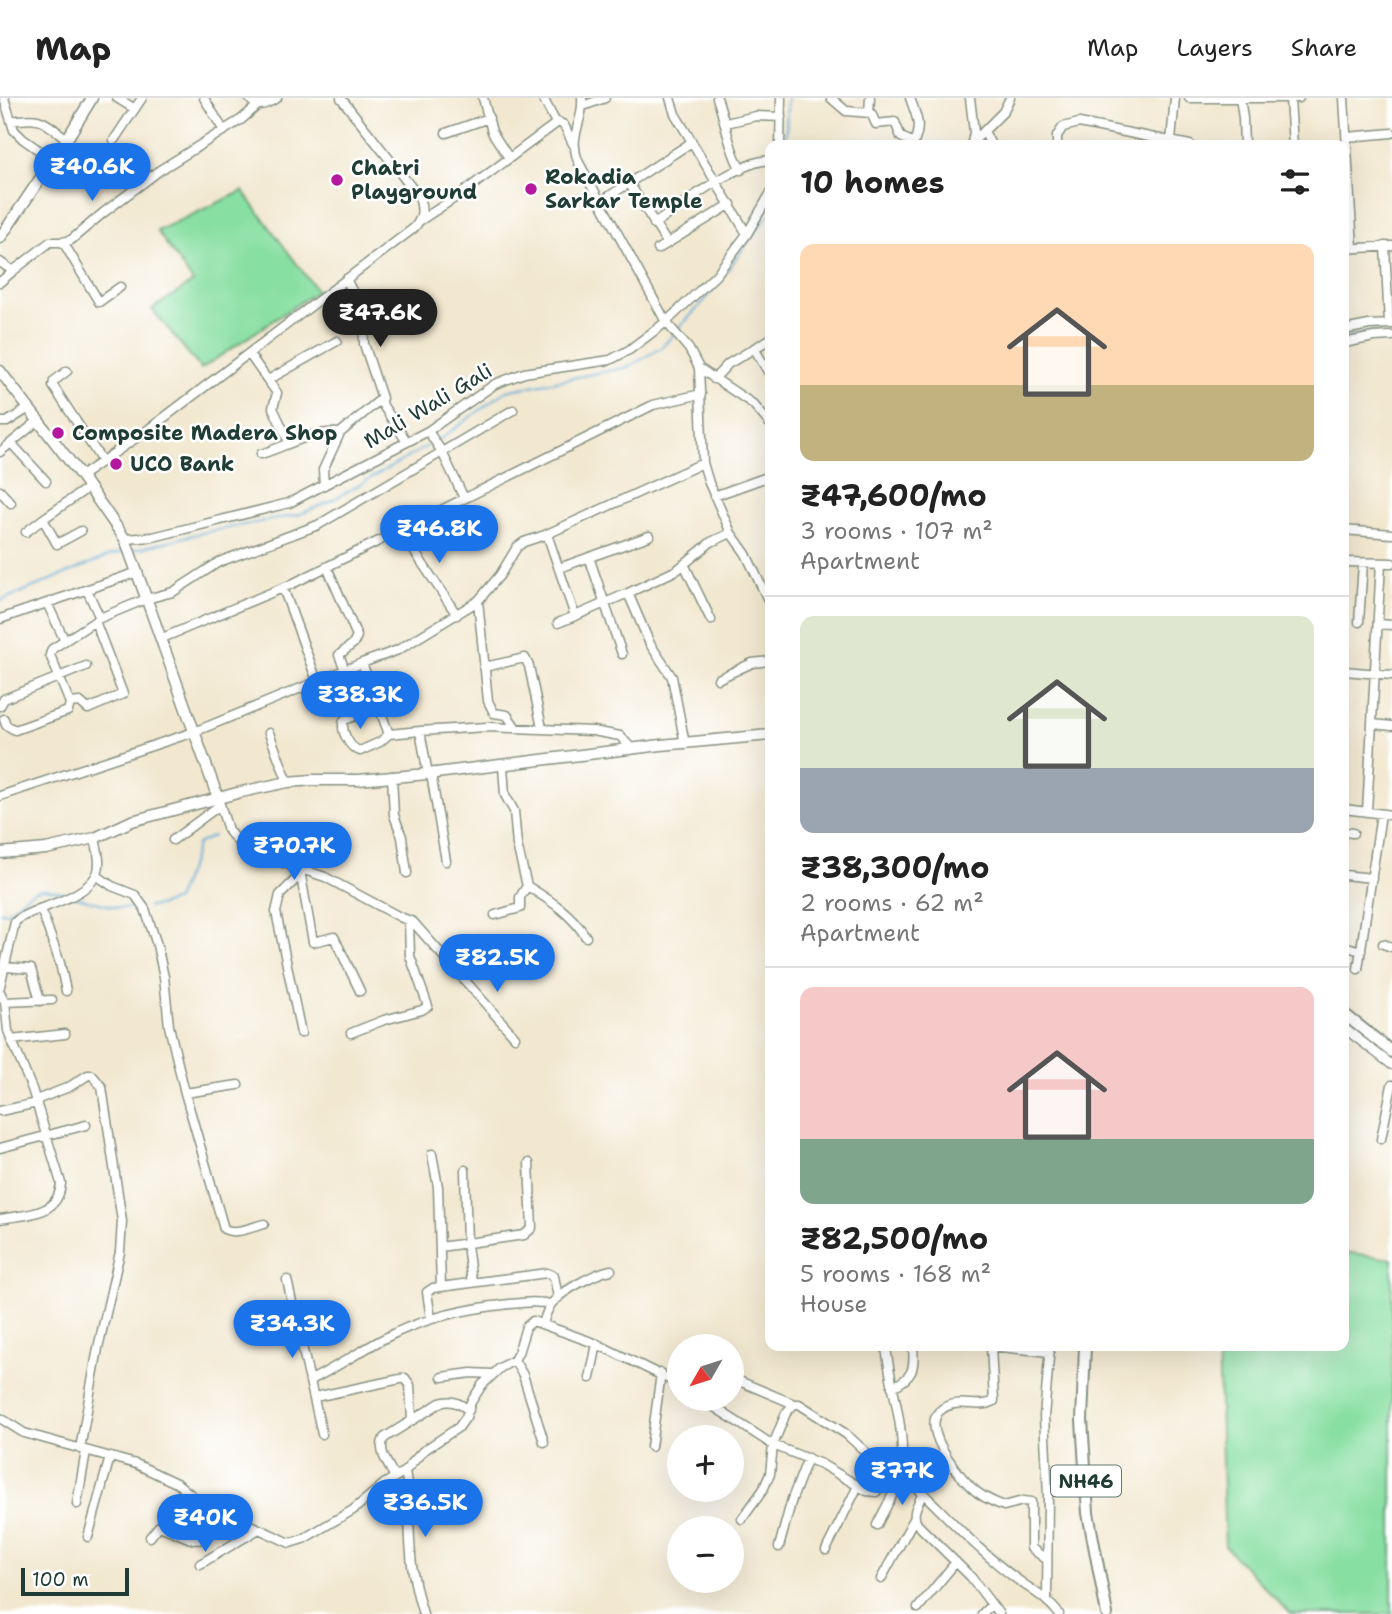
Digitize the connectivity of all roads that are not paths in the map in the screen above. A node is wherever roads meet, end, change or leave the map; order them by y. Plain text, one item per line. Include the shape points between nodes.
1 (4, 98) edge
2 (92, 98) edge
3 (117, 98) edge
4 (142, 98) edge
5 (204, 98) edge
6 (249, 98) edge
7 (277, 98) edge
8 (341, 98) edge
9 (483, 98) edge
10 (542, 98) edge
11 (606, 98) edge
12 (670, 98) edge
13 (717, 98) edge
14 (781, 98) edge
15 (831, 98) edge
16 (870, 98) edge
17 (910, 98) edge
18 (970, 98) edge
19 (1010, 98) edge
20 (1174, 98) edge
21 (1189, 98) edge
22 (1280, 98) edge
23 (1344, 98) edge
24 (1240, 99) edge
25 (1295, 99) edge
26 (582, 102) edge
27 (258, 105) junction
28 (135, 109) junction
29 (869, 112) junction
30 (7, 115) edge
31 (781, 117) junction
32 (489, 118) junction
33 (556, 123) junction
34 (726, 123) junction
35 (224, 131) junction
36 (984, 131) junction
37 (446, 133) dead end
38 (1392, 133) edge
39 (1347, 138) joint
40 (67, 139) junction
41 (114, 140) dead end
42 (780, 140) edge
43 (906, 140) edge
44 (915, 140) edge
45 (973, 140) edge
46 (976, 140) edge
47 (988, 140) edge
48 (1058, 140) edge
49 (1166, 140) edge
50 (1171, 140) edge
51 (1244, 140) edge
52 (1293, 140) edge
53 (692, 142) junction
54 (573, 144) junction
55 (509, 158) junction
56 (53, 160) junction
57 (765, 161) edge
58 (741, 170) junction
59 (716, 182) junction
60 (629, 183) junction
61 (600, 202) junction
62 (765, 203) edge
63 (731, 204) junction
64 (421, 220) junction
65 (654, 224) junction
66 (747, 234) junction
67 (0, 238) edge
68 (63, 242) junction
69 (667, 243) junction
70 (1388, 246) edge
71 (1349, 248) edge
72 (658, 249) dead end
73 (0, 262) edge
74 (13, 271) junction
75 (346, 279) junction
76 (0, 282) edge
77 (120, 287) dead end
78 (1389, 291) edge
79 (666, 322) junction
80 (1390, 324) edge
81 (1349, 330) edge
82 (1392, 336) edge
83 (337, 341) dead end
84 (765, 342) edge
85 (1349, 342) edge
86 (754, 348) junction
87 (249, 354) junction
88 (765, 366) edge
89 (699, 368) junction
90 (0, 371) edge
91 (67, 371) dead end
92 (715, 379) junction
93 (268, 380) junction
94 (701, 394) junction
95 (380, 401) junction
96 (29, 408) junction
97 (513, 410) dead end
98 (765, 411) edge
99 (761, 413) junction
100 (765, 418) edge
101 (39, 421) junction
102 (0, 422) edge
103 (340, 433) junction
104 (435, 441) junction
105 (289, 442) junction
106 (407, 442) junction
107 (11, 443) junction
108 (0, 452) edge
109 (261, 454) dead end
110 (102, 461) junction
111 (703, 463) junction
112 (81, 476) junction
113 (765, 478) edge
114 (46, 481) dead end
115 (324, 485) junction
116 (89, 487) junction
117 (0, 491) edge
118 (714, 496) junction
119 (464, 498) junction
120 (11, 503) dead end
121 (43, 519) junction
122 (400, 530) junction
123 (1349, 530) edge
124 (26, 531) dead end
125 (80, 531) dead end
126 (731, 533) junction
127 (547, 534) junction
128 (1392, 534) edge
129 (649, 536) dead end
130 (127, 542) junction
131 (589, 557) junction
132 (1349, 562) edge
133 (1363, 563) junction
134 (1381, 563) junction
135 (1392, 563) edge
136 (684, 564) junction
137 (136, 567) junction
138 (327, 567) junction
139 (559, 568) junction
140 (283, 588) junction
141 (86, 590) junction
142 (628, 593) junction
143 (765, 594) edge
144 (146, 599) junction
145 (478, 601) junction
146 (47, 603) junction
147 (604, 604) junction
148 (457, 615) junction
149 (575, 616) junction
150 (0, 620) edge
151 (98, 620) junction
152 (710, 620) dead end
153 (1359, 622) dead end
154 (558, 623) dead end
155 (1378, 624) junction
156 (1392, 625) edge
157 (64, 639) junction
158 (160, 639) junction
159 (622, 654) dead end
160 (765, 662) edge
161 (362, 663) junction
162 (86, 666) dead end
163 (484, 667) junction
164 (345, 670) junction
165 (1349, 671) edge
166 (1375, 674) junction
167 (1392, 675) edge
168 (58, 678) junction
169 (718, 679) dead end
170 (317, 681) junction
171 (70, 703) junction
172 (0, 707) edge
173 (377, 708) junction
174 (2, 720) edge
175 (1373, 723) junction
176 (1392, 726) edge
177 (516, 727) junction
178 (542, 728) junction
179 (420, 731) junction
180 (194, 732) junction
181 (269, 733) dead end
182 (389, 734) junction
183 (765, 736) edge
184 (685, 744) junction
185 (632, 749) junction
186 (503, 766) junction
187 (429, 774) junction
188 (392, 776) junction
189 (288, 782) junction
190 (0, 796) edge
191 (219, 801) junction
192 (1349, 809) edge
193 (1367, 811) junction
194 (1381, 814) junction
195 (1392, 816) edge
196 (95, 838) junction
197 (173, 840) dead end
198 (0, 853) edge
199 (446, 862) dead end
200 (300, 871) junction
201 (407, 873) dead end
202 (96, 875) junction
203 (1349, 876) edge
204 (1371, 878) junction
205 (527, 887) junction
206 (41, 909) junction
207 (495, 915) dead end
208 (409, 921) junction
209 (586, 937) dead end
210 (1349, 947) edge
211 (1361, 951) junction
212 (5, 967) junction
213 (1358, 969) dead end
214 (0, 986) edge
215 (66, 991) dead end
216 (0, 992) edge
217 (359, 992) dead end
218 (52, 1000) dead end
219 (40, 1001) junction
220 (5, 1002) junction
221 (1349, 1018) edge
222 (1349, 1032) edge
223 (301, 1033) dead end
224 (351, 1033) dead end
225 (65, 1034) dead end
226 (515, 1037) dead end
227 (11, 1040) junction
228 (1392, 1052) edge
229 (1392, 1065) edge
230 (1392, 1085) edge
231 (238, 1086) dead end
232 (185, 1093) junction
233 (36, 1102) junction
234 (0, 1111) edge
235 (86, 1125) dead end
236 (48, 1135) junction
237 (1381, 1139) dead end
238 (0, 1148) edge
239 (432, 1154) dead end
240 (529, 1163) dead end
241 (466, 1170) dead end
242 (0, 1219) edge
243 (264, 1224) dead end
244 (467, 1245) junction
245 (440, 1247) junction
246 (611, 1270) dead end
247 (287, 1280) dead end
248 (472, 1283) junction
249 (441, 1287) junction
250 (554, 1301) junction
251 (431, 1319) junction
252 (543, 1324) junction
253 (597, 1343) junction
254 (887, 1351) edge
255 (913, 1351) edge
256 (990, 1351) edge
257 (1049, 1351) edge
258 (1085, 1351) edge
259 (514, 1360) junction
260 (660, 1373) junction
261 (492, 1374) junction
262 (442, 1377) dead end
263 (667, 1377) edge
264 (590, 1378) dead end
265 (311, 1380) junction
266 (744, 1383) edge
267 (891, 1387) junction
268 (315, 1397) junction
269 (794, 1404) junction
270 (469, 1409) junction
271 (720, 1411) edge
272 (0, 1418) edge
273 (412, 1420) junction
274 (322, 1434) dead end
275 (544, 1442) dead end
276 (773, 1445) junction
277 (651, 1447) dead end
278 (83, 1450) junction
279 (110, 1457) junction
280 (808, 1458) junction
281 (405, 1471) junction
282 (890, 1474) junction
283 (900, 1476) junction
284 (395, 1477) junction
285 (858, 1486) junction
286 (923, 1493) junction
287 (77, 1504) dead end
288 (744, 1516) edge
289 (230, 1517) junction
290 (914, 1519) junction
291 (877, 1525) dead end
292 (257, 1530) junction
293 (88, 1537) dead end
294 (150, 1537) dead end
295 (779, 1547) dead end
296 (826, 1550) dead end
297 (1046, 1559) junction
298 (956, 1562) junction
299 (200, 1564) dead end
300 (881, 1579) dead end
301 (1047, 1600) junction
302 (992, 1605) junction
303 (918, 1608) dead end
304 (423, 1614) edge
305 (982, 1614) edge
306 (999, 1614) edge
307 (1059, 1614) edge
308 (1107, 1614) edge

1 - 30 street
2 - 40 main road
3 - 28 street
4 - 28 street
5 - 35 street
6 - 27 street
7 - 27 street
8 - 64 street via 419,197
9 - 32 street
10 - 33 street
11 - 26 street
12 - 53 street
13 - 34 street
14 - 31 street
15 - 29 street via 846,111
16 - 29 street
17 - 44 street via 919,126
18 - 45 street
19 - 36 street
20 - 50 street
21 - 24 street
22 - 24 street
22 - 25 street
23 - 39 street
24 - 51 street
25 - 52 street
26 - 54 street
27 - 35 street
28 - 41 street
29 - 43 street via 876,124 895,122
30 - 40 street via 43,120
30 - 56 street via 23,139
31 - 34 street via 756,116
31 - 42 street
32 - 37 street
32 - 55 street via 492,132
33 - 54 street via 564,125
33 - 55 street
34 - 58 street via 730,148
35 - 68 street via 160,170
36 - 46 street
36 - 47 street
38 - 39 street
40 - 56 main road
48 - 49 street via 1059,130 1079,123
53 - 59 street
53 - 60 street
54 - 61 street
55 - 64 street
56 - 67 main road
57 - 58 street
58 - 59 street
59 - 63 street
59 - 65 street
60 - 61 street
60 - 65 street
61 - 79 street
62 - 66 street, Mali Wali Gali
63 - 66 street
63 - 69 street
64 - 75 street
65 - 69 street
66 - 79 street, Mali Wali Gali via 716,275
68 - 74 street via 50,243
68 - 77 street via 99,302
69 - 72 street
70 - 71 street
70 - 78 street
73 - 74 street
74 - 76 street
75 - 87 street
75 - 95 street via 363,312 364,344
78 - 80 street
79 - 89 street
79 - 104 street, Mali Wali Gali via 610,360 524,373 495,384
80 - 81 street
82 - 85 street
83 - 93 street
84 - 86 street
86 - 88 street
86 - 92 street via 728,364
87 - 93 street
87 - 110 street
89 - 92 street
89 - 94 street
90 - 96 main road
91 - 110 street via 53,386
92 - 99 street
93 - 105 street via 277,393 273,408
94 - 111 street
94 - 119 street via 653,405
95 - 103 street
95 - 106 street
96 - 101 main road
96 - 102 street
97 - 104 street
98 - 99 street
99 - 100 street
101 - 107 street
101 - 112 main road
103 - 105 street
103 - 115 street via 323,470
104 - 106 street, Mali Wali Gali
104 - 119 street
104 - 144 street via 318,525 226,559 173,592
105 - 109 street
106 - 115 street, Mali Wali Gali
107 - 108 street
107 - 114 street
110 - 112 street
111 - 118 street
111 - 127 street
112 - 116 main road
113 - 118 street
115 - 130 street, Mali Wali Gali via 275,507
116 - 121 street
116 - 130 main road
117 - 120 street
118 - 126 street
119 - 122 street
121 - 124 street
121 - 125 street via 57,544
122 - 138 street
122 - 148 street
123 - 128 street
126 - 136 street
126 - 143 street
127 - 139 street
127 - 145 street via 517,547
129 - 131 street
130 - 137 main road
131 - 139 street
131 - 147 street
132 - 133 street
133 - 134 street
133 - 153 street
134 - 135 street
134 - 155 street
136 - 142 street
136 - 152 street
137 - 141 street
137 - 144 main road
138 - 140 street
138 - 164 street via 356,636 339,655
139 - 149 street
140 - 158 street
140 - 170 street
141 - 146 street
141 - 151 street
142 - 147 street
142 - 184 street via 650,645 672,677
144 - 151 street
144 - 158 main road
145 - 148 street
145 - 163 street
146 - 150 street
146 - 157 street
147 - 149 street
147 - 159 street
148 - 161 street via 398,650
149 - 154 street
151 - 157 street
151 - 171 street via 123,694 88,709 80,702
155 - 156 street
155 - 166 street
157 - 168 street via 50,651
158 - 180 main road
160 - 169 street
161 - 164 street
161 - 173 street
162 - 168 street
163 - 177 street via 491,709 507,715
163 - 178 street via 525,658
164 - 170 street
165 - 166 street
166 - 167 street
166 - 175 street
168 - 171 street
168 - 172 street via 5,699
170 - 180 street
171 - 174 street via 68,711 15,730
172 - 174 street
173 - 182 street
173 - 182 street via 344,720 343,731 352,747 360,751
175 - 176 street
175 - 193 street
177 - 178 street
177 - 179 street
178 - 185 street via 615,734
179 - 182 street
179 - 187 street
180 - 190 street
180 - 191 main road
181 - 189 street
183 - 184 main road
184 - 185 main road
185 - 186 main road
186 - 187 main road
186 - 205 street via 505,795 514,811
187 - 188 main road
187 - 199 street
188 - 189 main road
188 - 201 street via 394,816
189 - 191 main road
191 - 196 main road via 132,821
191 - 197 street
191 - 200 street via 228,830 237,841
192 - 193 street
193 - 194 street
194 - 195 street
194 - 204 street
196 - 198 main road
196 - 202 street
200 - 208 street via 325,877
200 - 217 street via 313,942 334,937
200 - 223 street via 280,895 276,912
202 - 206 street via 72,895
202 - 232 street via 135,895 144,907 157,945
203 - 204 street
204 - 211 street
205 - 207 street via 520,908
205 - 209 street via 570,915
206 - 212 street via 15,922
206 - 215 street
208 - 224 street via 410,956 428,1006
208 - 226 street
210 - 211 street
211 - 213 street
212 - 214 street
212 - 219 street via 32,970
216 - 220 street
218 - 219 street
219 - 220 street
220 - 227 street
221 - 228 highway
222 - 229 street
225 - 227 street
227 - 233 street
230 - 237 street
231 - 232 street
232 - 243 street via 224,1229 230,1232
233 - 234 street
233 - 236 street
233 - 278 street via 88,1074 96,1079 102,1087 120,1208 120,1252 98,1348
235 - 236 street
236 - 238 street
236 - 242 street via 61,1196 48,1209
239 - 245 street
240 - 244 street via 532,1228 524,1235
241 - 244 street
244 - 245 street
244 - 248 street
245 - 249 street
246 - 250 street via 594,1275
247 - 265 street
248 - 249 street
248 - 250 street via 547,1273 554,1276
249 - 251 street via 427,1292
250 - 251 street via 462,1310
250 - 252 street
251 - 265 street via 388,1336
252 - 253 street
252 - 259 street via 528,1324
253 - 260 street
253 - 264 street
254 - 267 street
255 - 267 street via 912,1373
256 - 297 street via 994,1401 952,1404 937,1414 935,1427 947,1459 972,1489 1004,1506 1031,1502 1031,1548
257 - 297 street via 1044,1416
258 - 308 highway, NH46 via 1082,1420 1088,1513
259 - 261 street
259 - 275 street
260 - 263 street
260 - 277 street
261 - 262 street
261 - 270 street
265 - 268 street
266 - 269 street
267 - 283 street via 901,1434
268 - 273 street via 405,1378 410,1385
268 - 274 street
269 - 276 street
269 - 282 street via 830,1422
270 - 273 street via 447,1401
270 - 281 street via 459,1427 423,1451
271 - 276 street
272 - 278 street via 24,1433
273 - 284 street via 381,1443
276 - 280 street
276 - 288 street via 770,1474
278 - 279 street
278 - 287 street
279 - 289 street via 178,1484
279 - 293 street
280 - 285 street
280 - 295 street
281 - 284 street
281 - 304 street via 411,1556
282 - 283 street
282 - 285 street via 876,1492
283 - 286 street
283 - 291 street
284 - 292 street via 353,1510 303,1539 284,1542
285 - 296 street
286 - 290 street
286 - 301 street via 1018,1581
289 - 292 street
289 - 294 street via 205,1539 191,1541 159,1526
290 - 298 street
290 - 300 street
292 - 299 street
297 - 301 street
298 - 302 street
298 - 303 street
301 - 307 street
302 - 305 street
302 - 306 street

